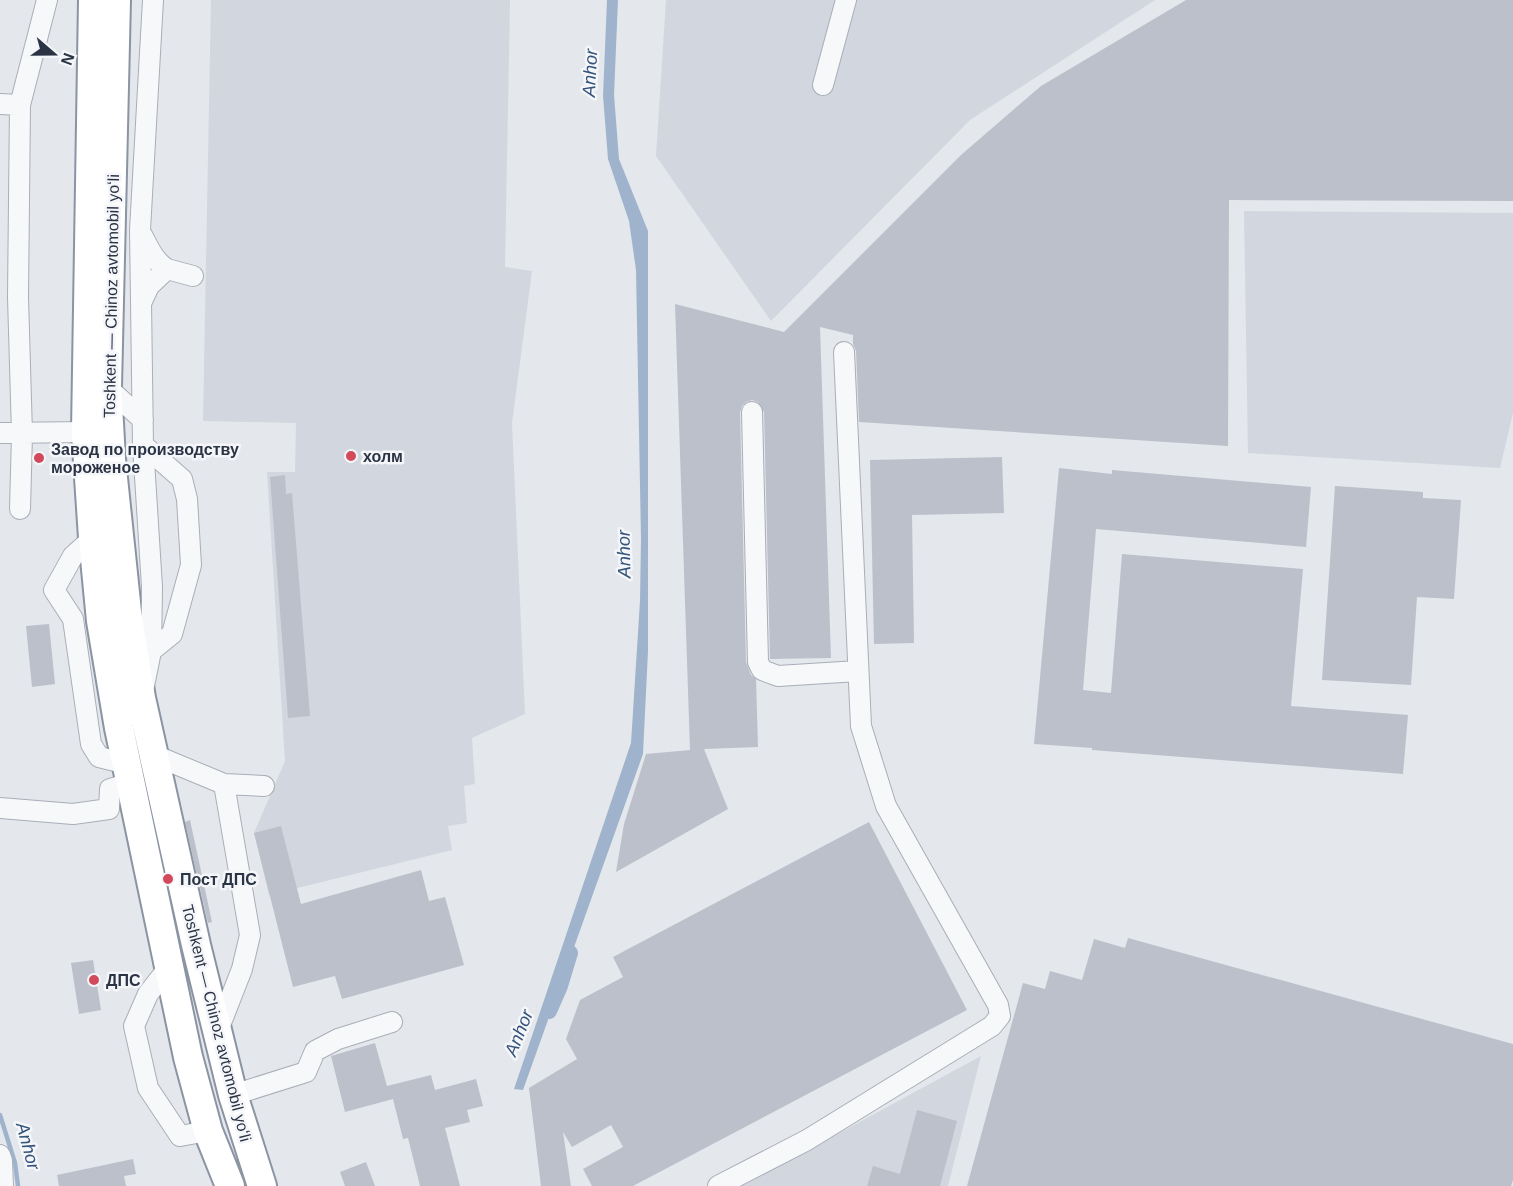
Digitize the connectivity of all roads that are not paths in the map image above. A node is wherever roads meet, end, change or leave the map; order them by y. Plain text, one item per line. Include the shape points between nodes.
1 (47, 0) edge
2 (93, 0) edge
3 (116, 0) edge
4 (153, 0) edge
5 (846, 0) edge
6 (823, 85) dead end
7 (0, 104) edge
8 (20, 105) junction
9 (140, 230) junction
10 (167, 269) junction
11 (193, 276) dead end
12 (142, 301) junction
13 (844, 352) dead end
14 (107, 387) junction
15 (752, 412) dead end
16 (143, 420) junction
17 (86, 432) junction
18 (0, 433) edge
19 (22, 434) junction
20 (143, 445) junction
21 (20, 509) dead end
22 (93, 538) junction
23 (151, 651) junction
24 (858, 671) junction
25 (141, 698) junction
26 (154, 755) junction
27 (129, 773) junction
28 (224, 784) junction
29 (264, 786) dead end
30 (0, 808) edge
31 (169, 967) junction
32 (392, 1022) dead end
33 (216, 1033) junction
34 (233, 1095) junction
35 (208, 1131) junction
36 (0, 1155) edge
37 (3, 1186) edge
38 (213, 1186) edge
39 (230, 1186) edge
40 (262, 1186) edge
41 (718, 1186) edge

1 - 8 street
2 - 17 highway, Toshkent — Chinoz avtomobil yoʻli
3 - 14 highway, Toshkent — Chinoz avtomobil yoʻli
4 - 9 street
5 - 6 street
7 - 8 street
8 - 19 street via 18,297
9 - 10 street via 154,258
9 - 12 street
10 - 11 street
10 - 12 street via 149,286
12 - 16 street
13 - 24 street
14 - 16 street
14 - 25 highway, Toshkent — Chinoz avtomobil yoʻli via 117,528
15 - 24 street via 758,662 762,670 778,676
16 - 20 street
17 - 19 street
17 - 22 highway, Toshkent — Chinoz avtomobil yoʻli
18 - 19 street
19 - 21 street
20 - 23 street via 152,588
20 - 23 street via 182,479 191,565 172,634
22 - 27 highway, Toshkent — Chinoz avtomobil yoʻli via 106,657
22 - 27 street via 73,556 54,590 73,619 92,744 99,757
23 - 25 street
24 - 41 street via 861,726 886,806 998,1005 1000,1016 992,1026 807,1140
25 - 26 highway, Toshkent — Chinoz avtomobil yoʻli
26 - 28 street
26 - 33 highway, Toshkent — Chinoz avtomobil yoʻli
27 - 30 street via 110,789 109,808 73,814
27 - 31 highway, Toshkent — Chinoz avtomobil yoʻli
28 - 29 street
28 - 33 street via 250,935 242,969
31 - 35 highway, Toshkent — Chinoz avtomobil yoʻli
31 - 35 street via 148,994 134,1026 148,1088 180,1136
32 - 34 street via 338,1039 315,1051 306,1072
33 - 34 highway, Toshkent — Chinoz avtomobil yoʻli
34 - 40 highway, Toshkent — Chinoz avtomobil yoʻli
35 - 38 highway
35 - 39 highway
36 - 37 street

